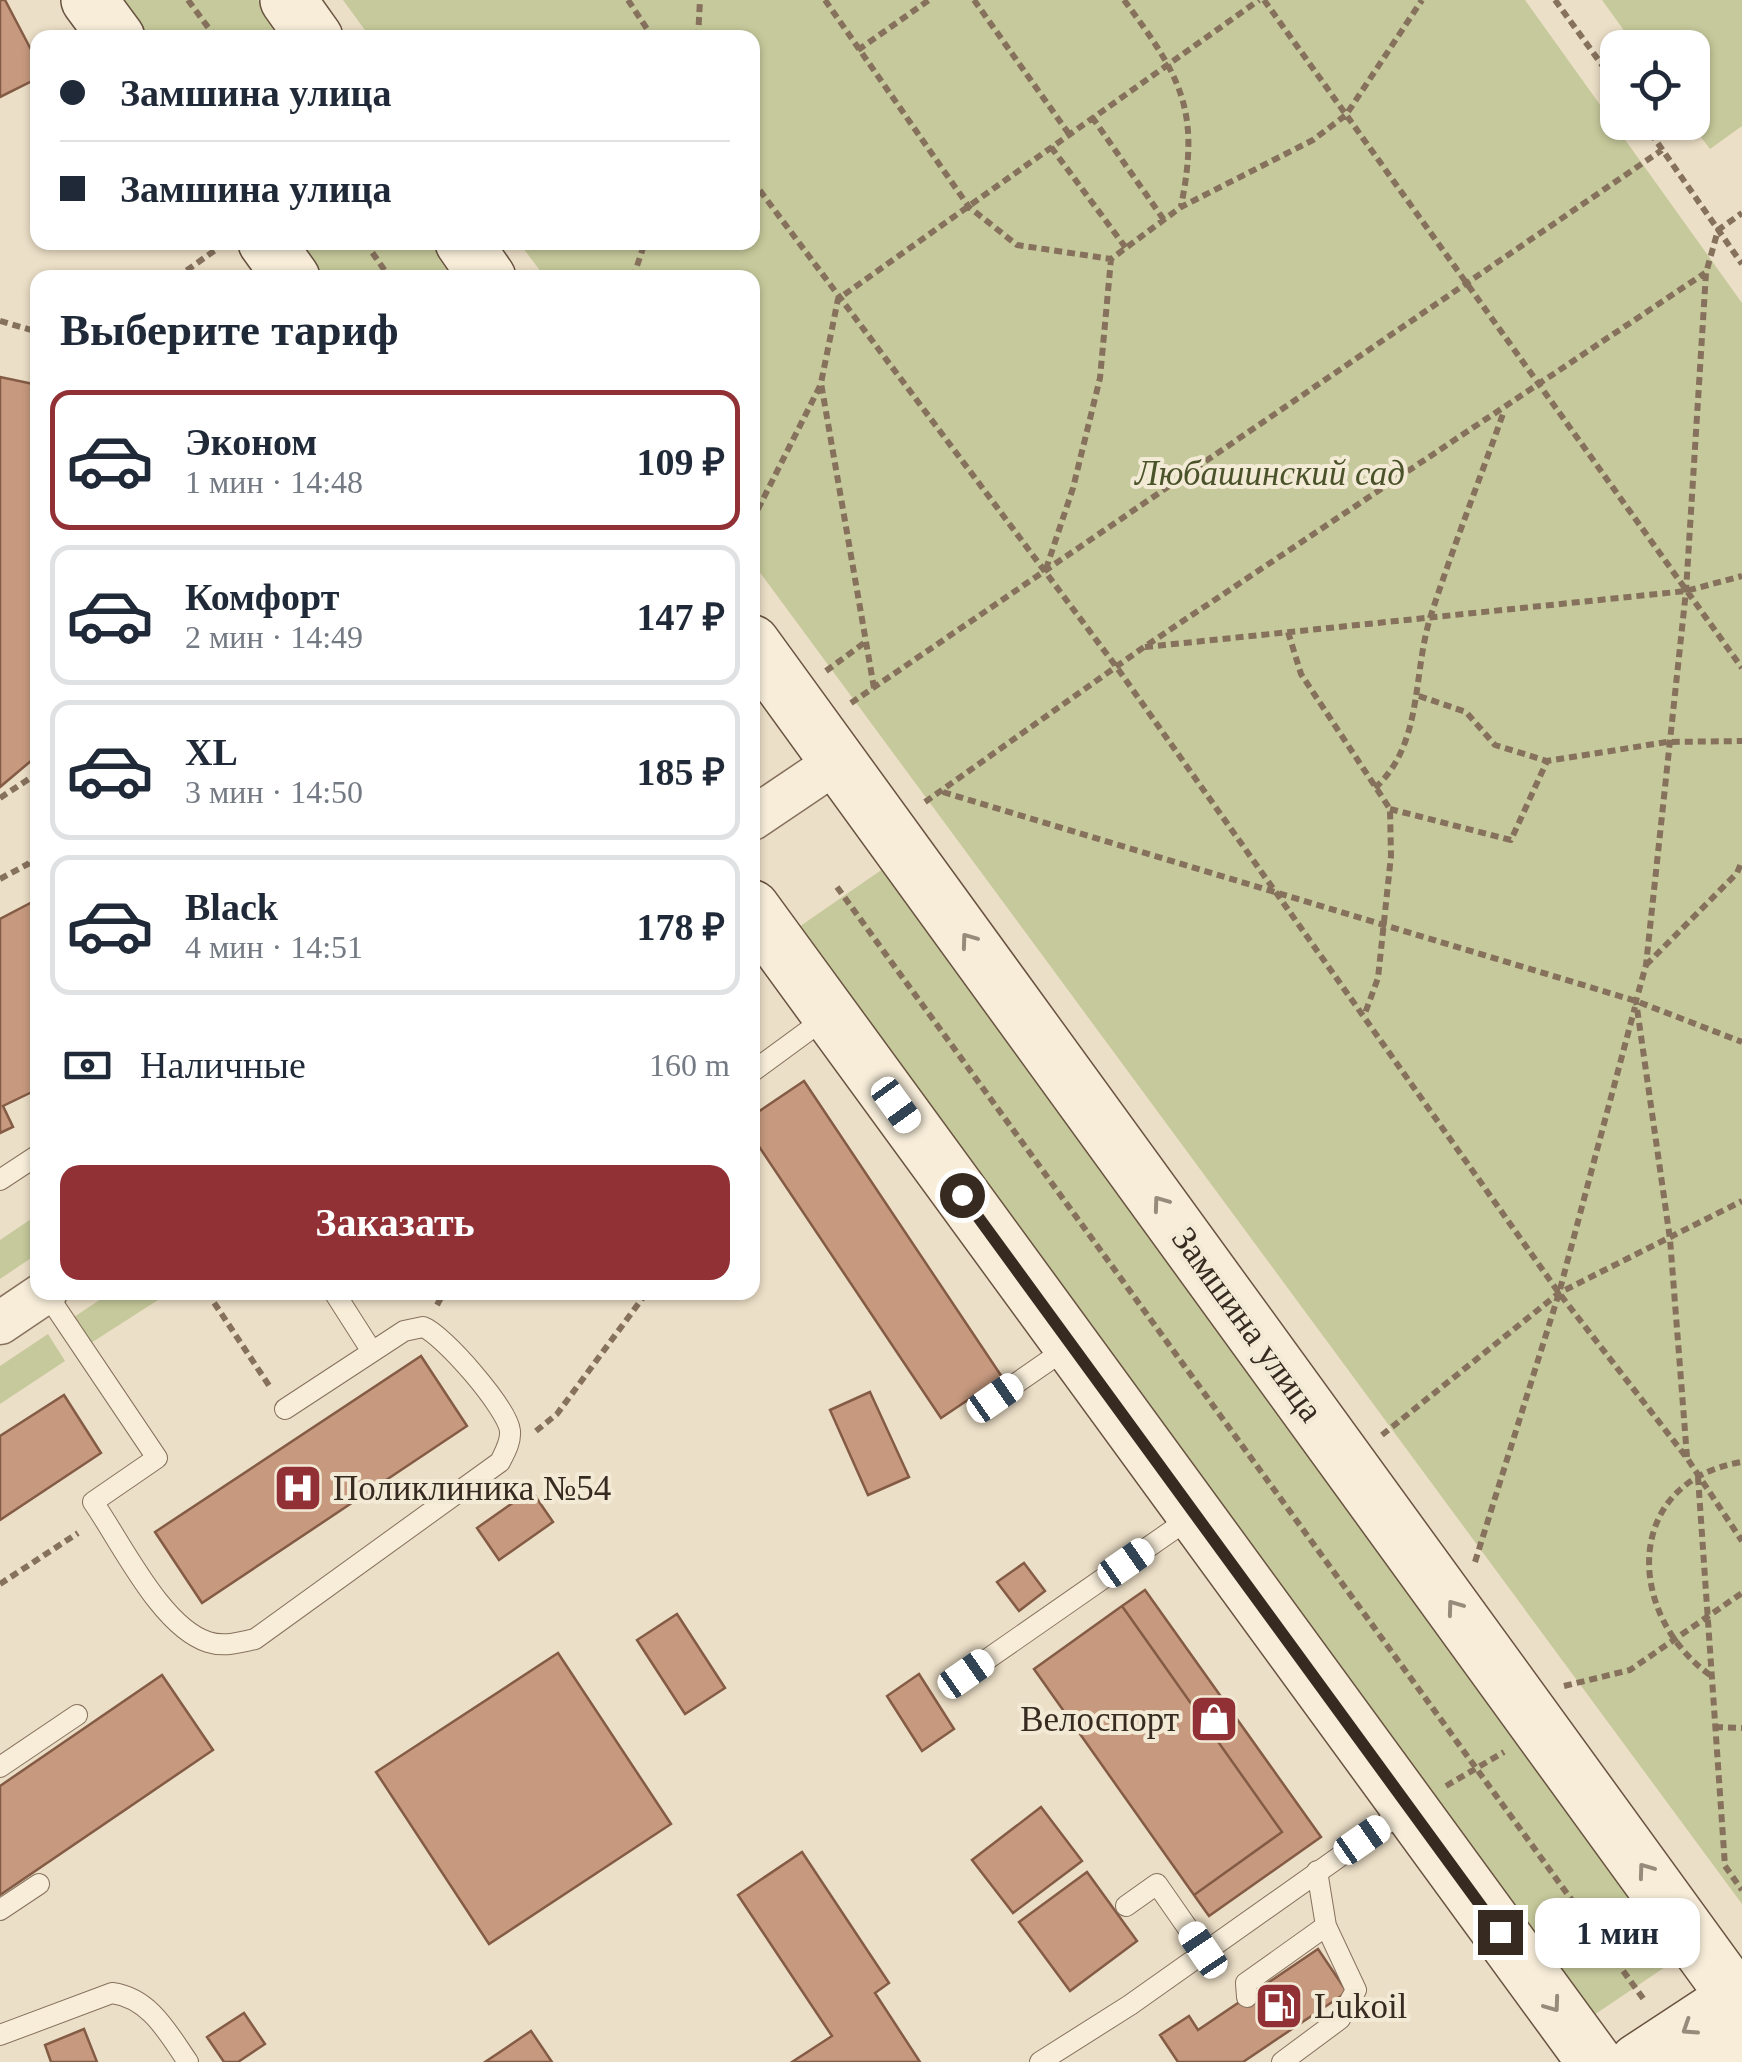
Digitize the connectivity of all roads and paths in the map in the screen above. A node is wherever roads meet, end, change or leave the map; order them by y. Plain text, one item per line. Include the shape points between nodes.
1 (89, 0) edge
2 (188, 0) edge
3 (288, 0) edge
4 (628, 0) edge
5 (700, 0) edge
6 (825, 0) edge
7 (929, 0) edge
8 (974, 0) edge
9 (1124, 0) edge
10 (1262, 0) edge
11 (1422, 0) edge
12 (1555, 0) edge
13 (110, 30) edge
14 (210, 30) edge
15 (309, 30) edge
16 (648, 30) edge
17 (698, 30) edge
18 (858, 50) junction
19 (1170, 63) junction
20 (1600, 63) edge
21 (1346, 115) junction
22 (1092, 118) junction
23 (1068, 134) junction
24 (1655, 140) edge
25 (1051, 147) junction
26 (1662, 150) junction
27 (760, 191) edge
28 (1181, 207) junction
29 (968, 208) junction
30 (1742, 213) edge
31 (1164, 220) junction
32 (1718, 230) junction
33 (1126, 248) junction
34 (215, 250) edge
35 (1111, 259) junction
36 (1742, 264) edge
37 (187, 270) edge
38 (1706, 272) junction
39 (1466, 283) junction
40 (838, 299) junction
41 (0, 321) edge
42 (30, 330) edge
43 (821, 382) junction
44 (1540, 386) junction
45 (1504, 409) junction
46 (760, 505) edge
47 (1046, 570) junction
48 (1742, 576) edge
49 (1686, 591) junction
50 (1430, 620) junction
51 (1288, 632) junction
52 (864, 643) junction
53 (1144, 647) junction
54 (760, 651) edge
55 (1742, 668) edge
56 (1118, 669) junction
57 (818, 677) dead end
58 (874, 688) junction
59 (1418, 696) junction
60 (840, 735) junction
61 (1667, 742) junction
62 (1742, 742) edge
63 (1547, 761) junction
64 (30, 778) edge
65 (1375, 788) junction
66 (0, 798) edge
67 (1390, 809) junction
68 (760, 811) edge
69 (30, 861) edge
70 (1742, 861) edge
71 (0, 879) edge
72 (837, 887) dead end
73 (1277, 894) junction
74 (760, 919) edge
75 (1384, 926) junction
76 (1646, 965) junction
77 (1636, 1001) junction
78 (830, 1014) junction
79 (1363, 1017) junction
80 (1742, 1042) edge
81 (760, 1066) edge
82 (30, 1160) edge
83 (0, 1180) edge
84 (1742, 1201) edge
85 (1670, 1239) junction
86 (1559, 1293) junction
87 (34, 1300) edge
88 (51, 1300) edge
89 (212, 1300) edge
90 (339, 1300) edge
91 (641, 1300) edge
92 (0, 1323) edge
93 (1071, 1345) junction
94 (371, 1350) junction
95 (995, 1398) dead end
96 (285, 1409) joint
97 (1373, 1442) dead end
98 (508, 1446) junction
99 (1687, 1458) junction
100 (1742, 1462) edge
101 (1698, 1476) junction
102 (1195, 1515) junction
103 (103, 1516) junction
104 (1742, 1541) edge
105 (1470, 1576) dead end
106 (0, 1584) edge
107 (1742, 1594) edge
108 (1707, 1616) junction
109 (1674, 1640) junction
110 (966, 1674) dead end
111 (1710, 1676) junction
112 (1547, 1709) junction
113 (77, 1715) dead end
114 (1715, 1727) junction
115 (1742, 1728) edge
116 (0, 1767) edge
117 (1477, 1768) junction
118 (1408, 1808) junction
119 (1317, 1871) junction
120 (39, 1884) dead end
121 (1742, 1890) edge
122 (1126, 1906) dead end
123 (0, 1910) edge
124 (1326, 1926) junction
125 (1203, 1950) junction
126 (1247, 1996) dead end
127 (1645, 2001) dead end
128 (1740, 2010) edge
129 (0, 2035) edge
130 (1276, 2039) dead end
131 (188, 2062) edge
132 (1040, 2062) edge
133 (1282, 2062) edge
134 (1595, 2062) edge
135 (1637, 2062) edge
136 (1712, 2062) edge

1 - 13 street
2 - 14 path
3 - 15 street
4 - 16 path
5 - 17 path
6 - 18 path
7 - 18 path
8 - 23 path
9 - 19 path
10 - 19 path
10 - 21 path
11 - 21 path
12 - 20 path
18 - 29 path
19 - 22 path
19 - 28 path via 1188,115
21 - 28 path via 1313,140
21 - 39 path
22 - 23 path
22 - 31 path
23 - 25 path
24 - 26 path
25 - 29 path
25 - 33 path
26 - 32 path
26 - 39 path
27 - 40 path
28 - 31 path
29 - 35 path via 1017,245
29 - 40 path
30 - 32 path
31 - 33 path
32 - 36 path
32 - 38 path
33 - 35 path
34 - 37 path
35 - 47 path via 1100,378
38 - 44 path
38 - 49 path
39 - 44 path
39 - 47 path
40 - 43 path
40 - 47 path
41 - 42 path
43 - 46 path
43 - 52 path
44 - 45 path
44 - 49 path
45 - 50 path
45 - 53 path
47 - 56 path
47 - 58 path
48 - 49 path
49 - 50 path
49 - 55 path
49 - 61 path
50 - 51 path
50 - 59 path
51 - 53 path
51 - 65 path via 1301,674
52 - 57 path
52 - 58 path
53 - 56 path
54 - 60 street, Замшина улица
56 - 73 path
56 - 73 path via 942,791
58 - 60 path
59 - 63 path via 1466,712 1495,746
59 - 65 path via 1396,768
60 - 68 street
112 -> 60 street, Замшина улица
61 - 62 path
61 - 63 path
61 - 76 path
63 - 67 path via 1511,840
64 - 66 path
65 - 67 path
67 - 75 path
69 - 71 path
70 - 76 path
72 - 117 path
73 - 75 path
73 - 79 path
74 - 78 street
75 - 77 path
75 - 79 path via 1378,978
76 - 77 path
77 - 80 path
77 - 85 path
77 - 86 path
78 - 81 lane
78 - 93 street
79 - 86 path
82 - 83 lane
84 - 85 path
85 - 86 path
85 - 99 path
86 - 97 path
86 - 99 path
86 - 105 path
87 - 92 street
88 - 103 lane via 158,1458 93,1502
89 - 96 path
90 - 94 lane
91 - 98 path via 547,1425
93 - 95 lane
93 - 102 street
94 - 96 lane
94 - 98 lane via 414,1327 433,1331 504,1414
98 - 103 lane via 500,1462 255,1640 231,1645 208,1642 174,1622
99 - 101 path
100 - 101 path
101 - 104 path
101 - 108 path
101 - 109 path via 1667,1506 1647,1547 1649,1589
102 - 110 lane
102 - 118 street
103 - 106 path
107 - 108 path
108 - 109 path
108 - 111 path
109 - 111 path
109 - 112 path via 1630,1670
111 - 114 path
112 - 117 path
128 -> 112 street, Замшина улица
113 - 116 lane
114 - 115 path
114 - 121 path via 1725,1866
117 - 118 path
117 - 127 path
118 - 119 lane
118 -> 134 street
119 - 124 lane
119 - 125 lane
120 - 123 lane
122 - 125 lane via 1157,1884
124 - 126 lane via 1246,1983
124 - 133 lane via 1356,1990 1340,2019
125 - 132 lane
128 -> 135 street
128 - 136 street
129 - 131 lane via 112,1993 126,1994 160,2021
130 - 133 lane

